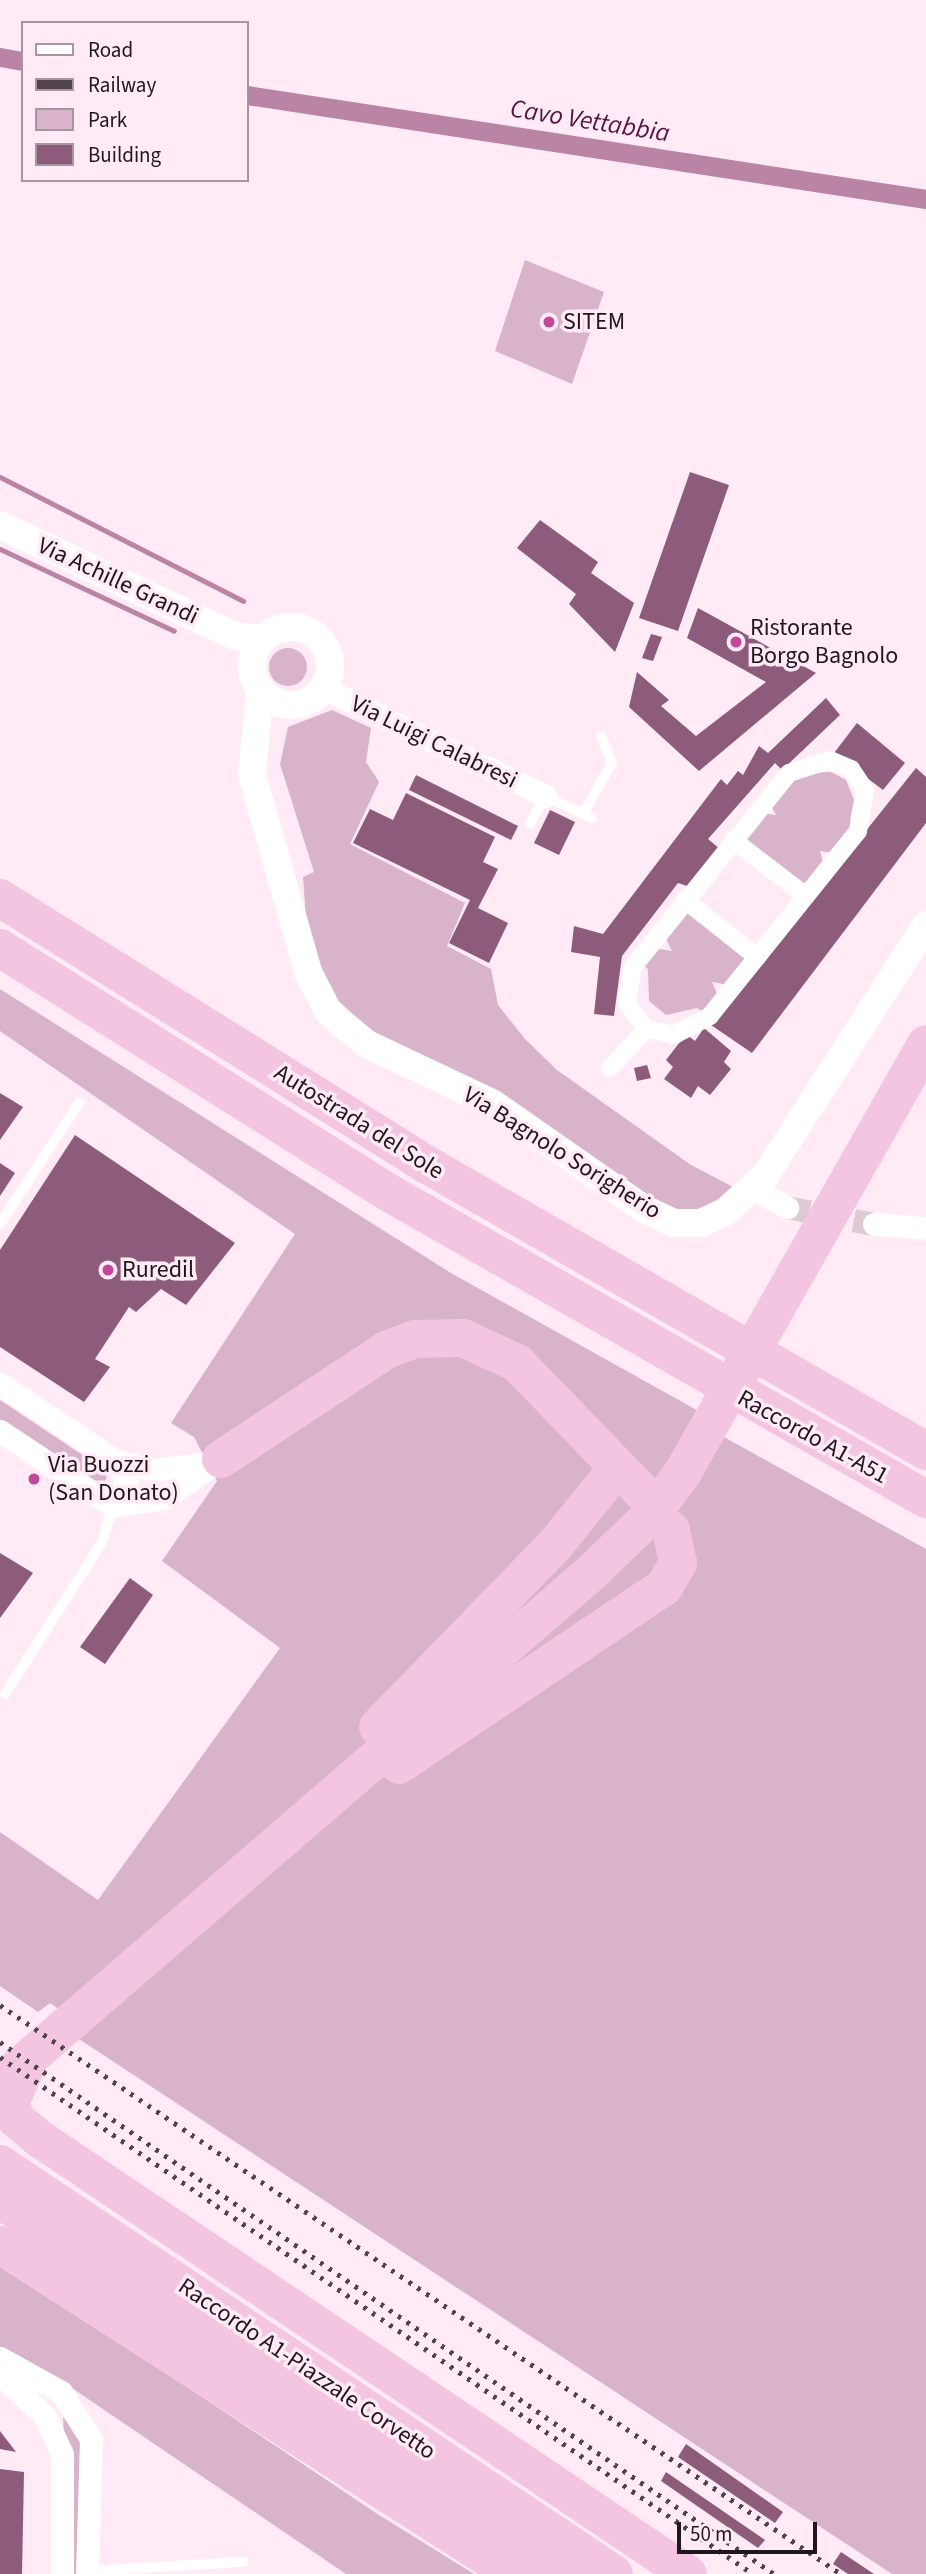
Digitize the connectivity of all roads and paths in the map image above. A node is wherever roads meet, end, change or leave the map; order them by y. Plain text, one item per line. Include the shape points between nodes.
1 (0, 525) edge
2 (258, 663) junction
3 (323, 688) junction
4 (289, 705) junction
5 (258, 720) junction
6 (601, 736) dead end
7 (545, 796) junction
8 (530, 824) dead end
9 (733, 841) junction
10 (806, 896) junction
11 (0, 898) edge
12 (685, 900) junction
13 (926, 925) edge
14 (0, 948) edge
15 (757, 957) junction
16 (646, 1029) junction
17 (926, 1044) edge
18 (610, 1068) dead end
19 (79, 1103) dead end
20 (754, 1189) junction
21 (787, 1207) tunnel mouth
22 (0, 1224) edge
23 (874, 1224) tunnel mouth
24 (926, 1228) edge
25 (724, 1340) joint
26 (699, 1374) joint
27 (3, 1387) edge
28 (0, 1431) edge
29 (926, 1451) edge
30 (221, 1459) junction
31 (116, 1461) junction
32 (926, 1499) edge
33 (113, 1506) junction
34 (671, 1530) dead end
35 (5, 1694) dead end
36 (258, 1860) junction
37 (32, 2055) junction
38 (0, 2076) edge
39 (0, 2082) edge
40 (0, 2129) edge
41 (0, 2164) edge
42 (0, 2200) edge
43 (0, 2245) edge
44 (0, 2358) edge
45 (0, 2374) edge
46 (76, 2410) junction
47 (49, 2423) junction
48 (243, 2562) dead end
49 (87, 2572) edge
50 (62, 2574) edge
51 (513, 2574) edge
52 (566, 2574) edge
53 (614, 2574) edge
54 (654, 2574) edge
55 (688, 2574) edge

1 - 2 street, Via Achille Grandi via 235,636
2 - 3 street via 286,627 311,632 330,663
2 - 4 street
2 - 5 street, Via Bagnolo Sorigherio
3 - 4 street
3 - 7 street, Via Luigi Calabresi
4 - 5 street
5 - 20 street, Via Bagnolo Sorigherio via 251,775 285,902 315,991 346,1030 492,1103 664,1219 687,1224 713,1219
6 - 7 lane via 612,763 587,816
7 - 8 lane
9 - 10 street
9 - 10 street via 797,767 821,760 851,769 865,790 865,815
9 - 12 street
10 - 15 street
11 - 25 highway, Autostrada del Sole via 416,1159
12 - 15 street
12 - 16 street via 626,982 631,1013
13 - 20 street, Via Bagnolo Sorigherio
14 - 26 highway, Autostrada del Sole via 391,1194
15 - 16 street via 703,1023 675,1035
16 - 18 street
17 - 36 highway via 696,1447 654,1512
19 - 22 lane
20 - 21 street
23 - 24 street
25 - 29 highway, Raccordo A1-A51
26 - 32 highway, Raccordo A1-A51
27 - 31 street
28 - 33 street
30 - 31 street via 155,1470
30 - 33 street via 164,1498
30 - 36 highway via 386,1350 440,1337 486,1345 517,1363 631,1480 555,1545 313,1795
31 - 33 street via 127,1481
33 - 35 lane via 102,1544
34 - 36 highway via 678,1563 664,1587
36 - 37 highway
37 - 38 highway
37 - 39 highway
37 - 55 highway via 9,2097 26,2128
40 - 54 highway
41 - 53 highway, Raccordo A1-Piazzale Corvetto
42 - 52 highway, Raccordo A1-Piazzale Corvetto
43 - 51 highway
44 - 46 street via 51,2384
45 - 47 street via 14,2380
46 - 47 street
46 - 49 street via 95,2455
47 - 50 street via 66,2474
48 - 49 lane

